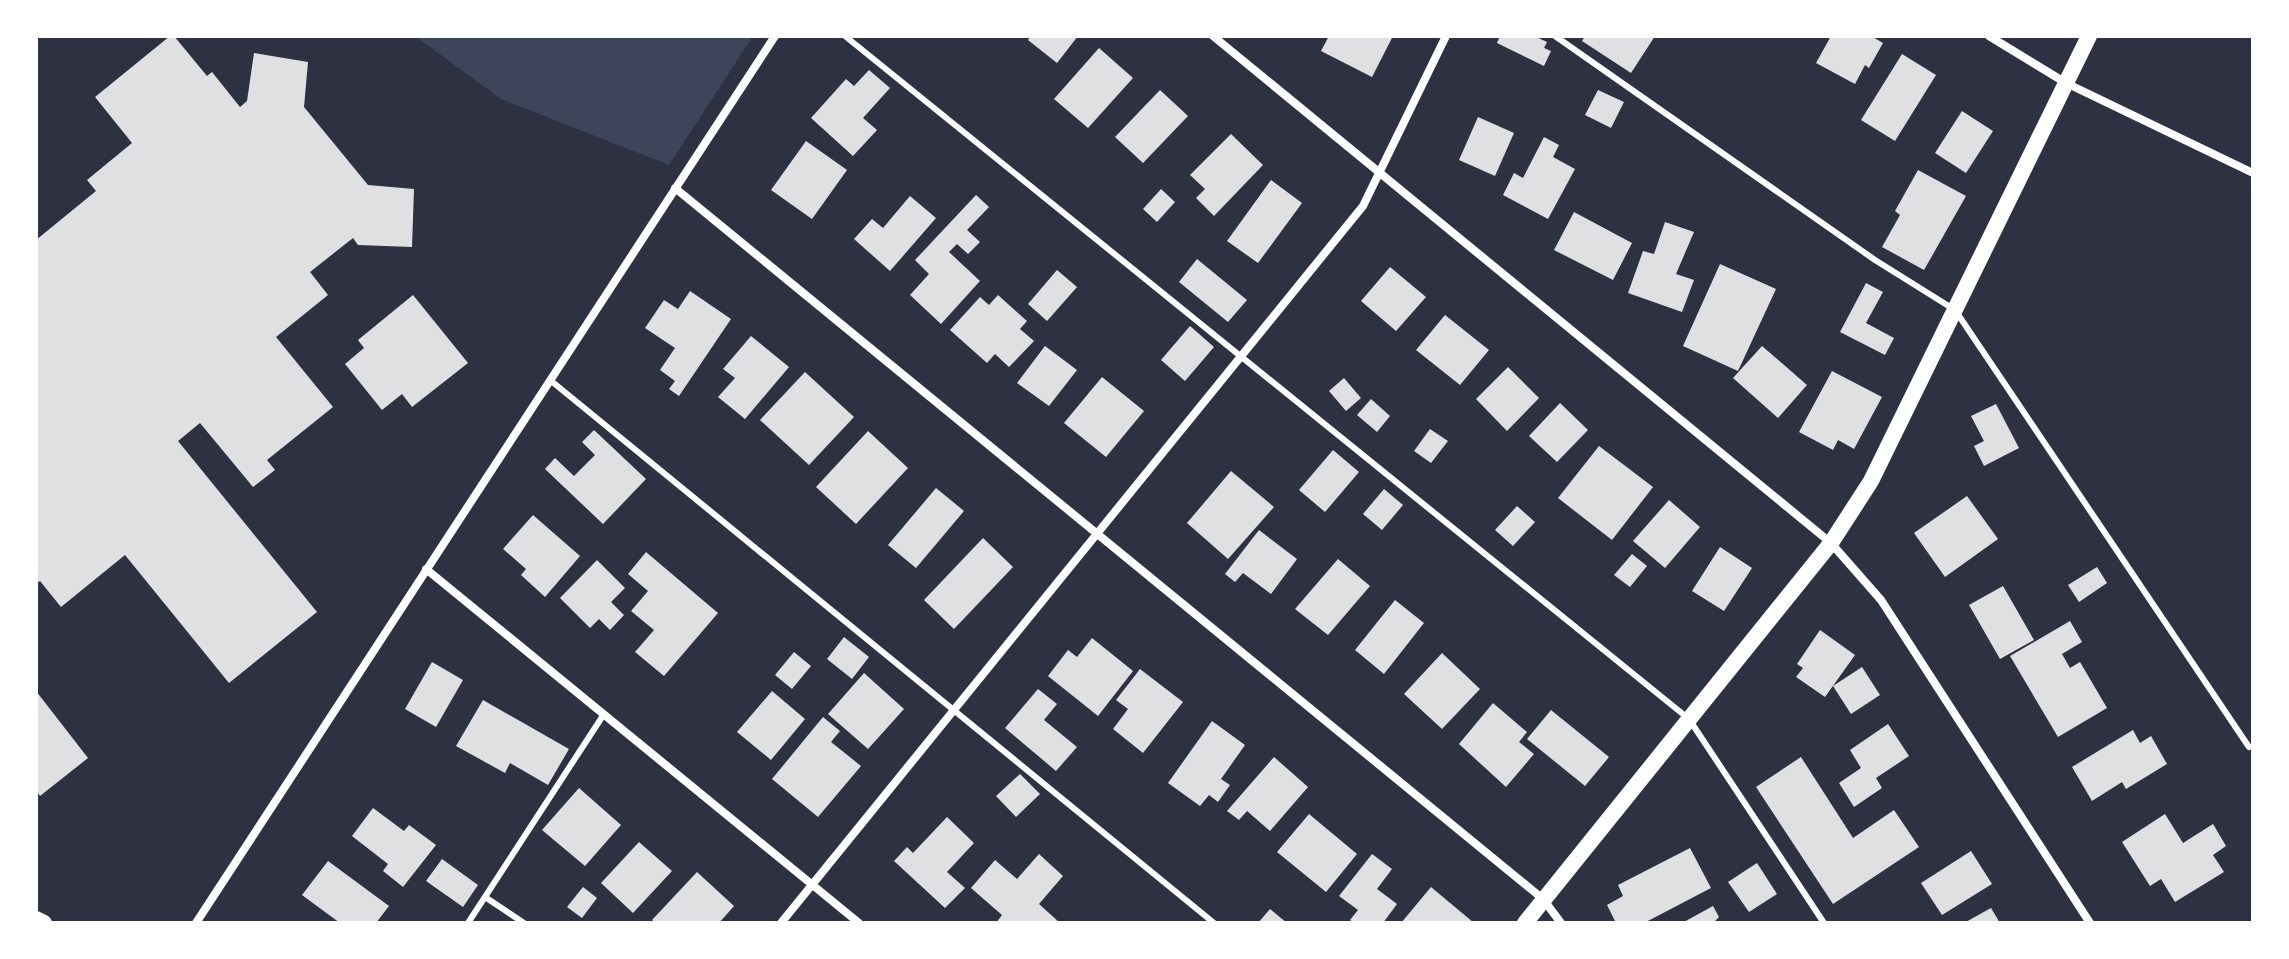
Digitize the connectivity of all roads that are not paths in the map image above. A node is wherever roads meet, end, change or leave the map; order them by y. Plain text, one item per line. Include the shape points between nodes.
1 (775, 36) edge
2 (845, 36) edge
3 (1213, 36) edge
4 (1446, 36) edge
5 (1555, 36) edge
6 (1989, 36) edge
7 (2089, 36) edge
8 (2066, 83) junction
9 (2253, 173) edge
10 (1379, 174) junction
11 (675, 188) junction
12 (1955, 310) junction
13 (1243, 354) junction
14 (550, 380) junction
15 (1098, 532) junction
16 (1831, 543) junction
17 (426, 569) junction
18 (954, 709) junction
19 (604, 714) junction
20 (1689, 719) junction
21 (2249, 747) dead end
22 (812, 884) junction
23 (485, 897) junction
24 (1543, 899) junction
25 (36, 919) edge
26 (44, 923) edge
27 (196, 923) edge
28 (468, 923) edge
29 (524, 923) edge
30 (781, 923) edge
31 (859, 923) edge
32 (1214, 923) edge
33 (1525, 923) edge
34 (1561, 923) edge
35 (1824, 923) edge
36 (2090, 923) edge

1 - 11 street
2 - 13 lane
3 - 10 street
4 - 10 street
5 - 12 lane
6 - 8 street
7 - 8 main road
8 - 9 street
8 - 12 main road
10 - 13 street via 1363,206
10 - 16 street
11 - 14 street
11 - 15 street
12 - 16 main road via 1871,481
12 - 21 lane
13 - 15 street
13 - 20 lane
14 - 17 street
14 - 18 lane
15 - 18 street
15 - 24 street
16 - 20 main road
16 - 36 street via 1881,600
17 - 19 street
17 - 27 street
18 - 22 street
18 - 32 lane
19 - 22 street
19 - 23 lane
20 - 24 main road
20 - 35 lane
22 - 30 street
22 - 31 street
23 - 28 lane
23 - 29 lane
24 - 33 main road
24 - 34 street
25 - 26 main road

